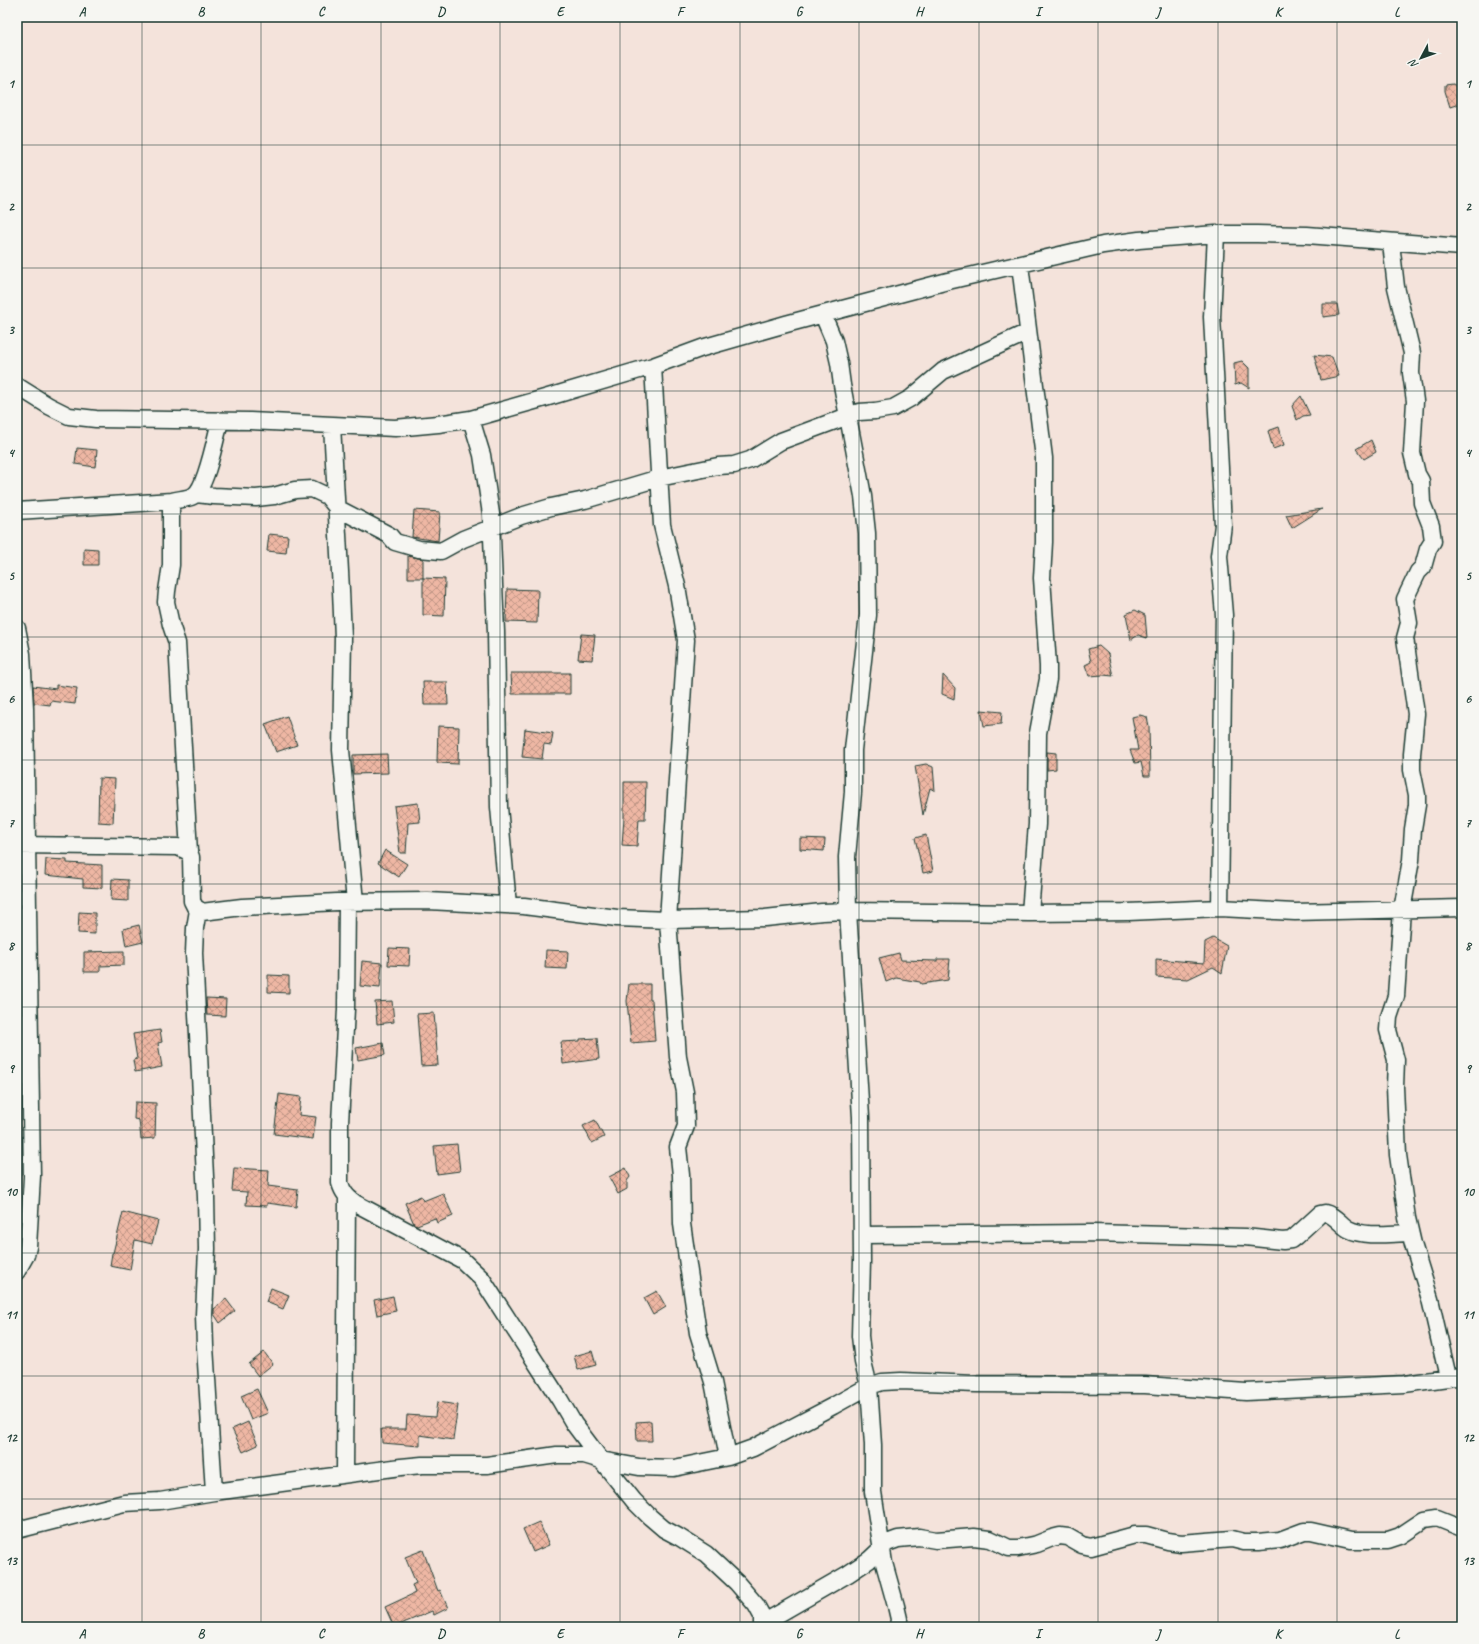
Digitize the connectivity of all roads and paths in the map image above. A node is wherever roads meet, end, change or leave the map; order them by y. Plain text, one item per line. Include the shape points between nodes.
1 (1216, 234) junction
2 (1392, 243) junction
3 (1462, 247) edge
4 (1020, 265) junction
5 (822, 315) junction
6 (1028, 332) junction
7 (653, 366) junction
8 (17, 386) edge
9 (848, 416) junction
10 (471, 419) junction
11 (220, 421) junction
12 (332, 425) junction
13 (659, 478) junction
14 (196, 494) junction
15 (172, 501) junction
16 (337, 508) junction
17 (17, 511) edge
18 (492, 529) junction
19 (17, 628) edge
20 (22, 845) edge
21 (189, 852) junction
22 (351, 902) junction
23 (508, 905) junction
24 (1220, 908) junction
25 (1462, 908) edge
26 (198, 910) junction
27 (1402, 910) junction
28 (848, 911) junction
29 (1030, 913) junction
30 (668, 920) junction
31 (347, 1196) junction
32 (1410, 1233) junction
33 (862, 1235) junction
34 (17, 1271) edge
35 (1455, 1376) edge
36 (868, 1386) junction
37 (728, 1457) junction
38 (601, 1460) junction
39 (345, 1474) junction
40 (214, 1492) junction
41 (1462, 1528) edge
42 (17, 1530) edge
43 (882, 1548) junction
44 (762, 1625) edge
45 (898, 1627) edge

1 - 2 street via 1307,235
1 - 4 street via 1103,245
1 - 24 street via 1212,317 1223,525 1219,556 1224,615
2 - 3 street
2 - 27 street via 1396,287 1412,353 1411,373 1415,401 1412,453 1421,481 1422,503 1431,526 1433,542 1426,553 1423,567 1405,599 1409,623 1406,638 1416,714 1412,770 1417,805 1412,860
4 - 5 street via 948,281
4 - 6 street
5 - 7 street via 702,348
5 - 9 street via 837,352
6 - 9 street via 943,371 911,398 893,408 859,412
6 - 29 street via 1044,458 1042,578 1048,666 1038,733 1038,824
7 - 10 street
7 - 13 street
8 - 11 street via 69,416 118,420
9 - 13 street via 781,441 745,462
9 - 28 street via 863,496 869,591 853,750 853,792 847,857
10 - 12 street via 395,428
10 - 18 street via 482,456
11 - 12 street
11 - 14 street via 208,468
12 - 16 street
13 - 18 street via 521,516
13 - 30 street via 662,525 677,586 686,640
14 - 15 street
14 - 16 street via 256,498 312,489 328,496
15 - 17 street
15 - 21 street via 171,565 166,602 177,643
16 - 18 street via 389,535 395,542 419,549 442,551 463,539
16 - 22 street via 343,638 341,750
18 - 23 street via 499,807
19 - 20 street via 23,664
20 - 21 street via 178,847
20 - 34 street via 32,1176 28,1246
21 - 26 street via 192,901
22 - 23 street via 428,901
22 - 26 street via 242,907 202,912
22 - 31 street via 340,1123 340,1183
23 - 30 street via 617,918
24 - 27 street via 1295,912
24 - 29 street
25 - 27 street
26 - 40 street via 194,953 207,1249 204,1331
27 - 32 street via 1396,996 1389,1017 1388,1030 1396,1060 1398,1155
28 - 29 street
28 - 30 street via 765,918
28 - 33 street via 861,1117
30 - 37 street via 678,1057 685,1092 686,1126 678,1147 682,1224 698,1333 713,1382
31 - 38 street via 376,1215 462,1260 482,1279 574,1424
31 - 39 street
32 - 33 street via 1367,1234 1348,1229 1325,1213 1320,1214 1291,1240 1283,1241 1245,1236 1092,1233
32 - 35 street
33 - 36 street via 860,1336
35 - 36 street via 1404,1384 1246,1392 1146,1385 916,1381 882,1382
36 - 37 street via 753,1448
36 - 43 street via 873,1445 873,1492
37 - 38 street via 674,1468 638,1467
38 - 39 street via 584,1455 558,1455 487,1465 422,1465
38 - 44 street via 650,1517 664,1529 706,1554 736,1583 756,1605 762,1616
39 - 40 street
40 - 42 street via 160,1501 124,1503
41 - 43 street via 1433,1518 1424,1520 1400,1536 1388,1540 1351,1540 1311,1531 1280,1540 1244,1542 1232,1539 1181,1543 1135,1535 1091,1548 1060,1536 1032,1545 1009,1548 974,1537 936,1540 906,1537 891,1540
43 - 44 street via 848,1574
43 - 45 street via 899,1619

